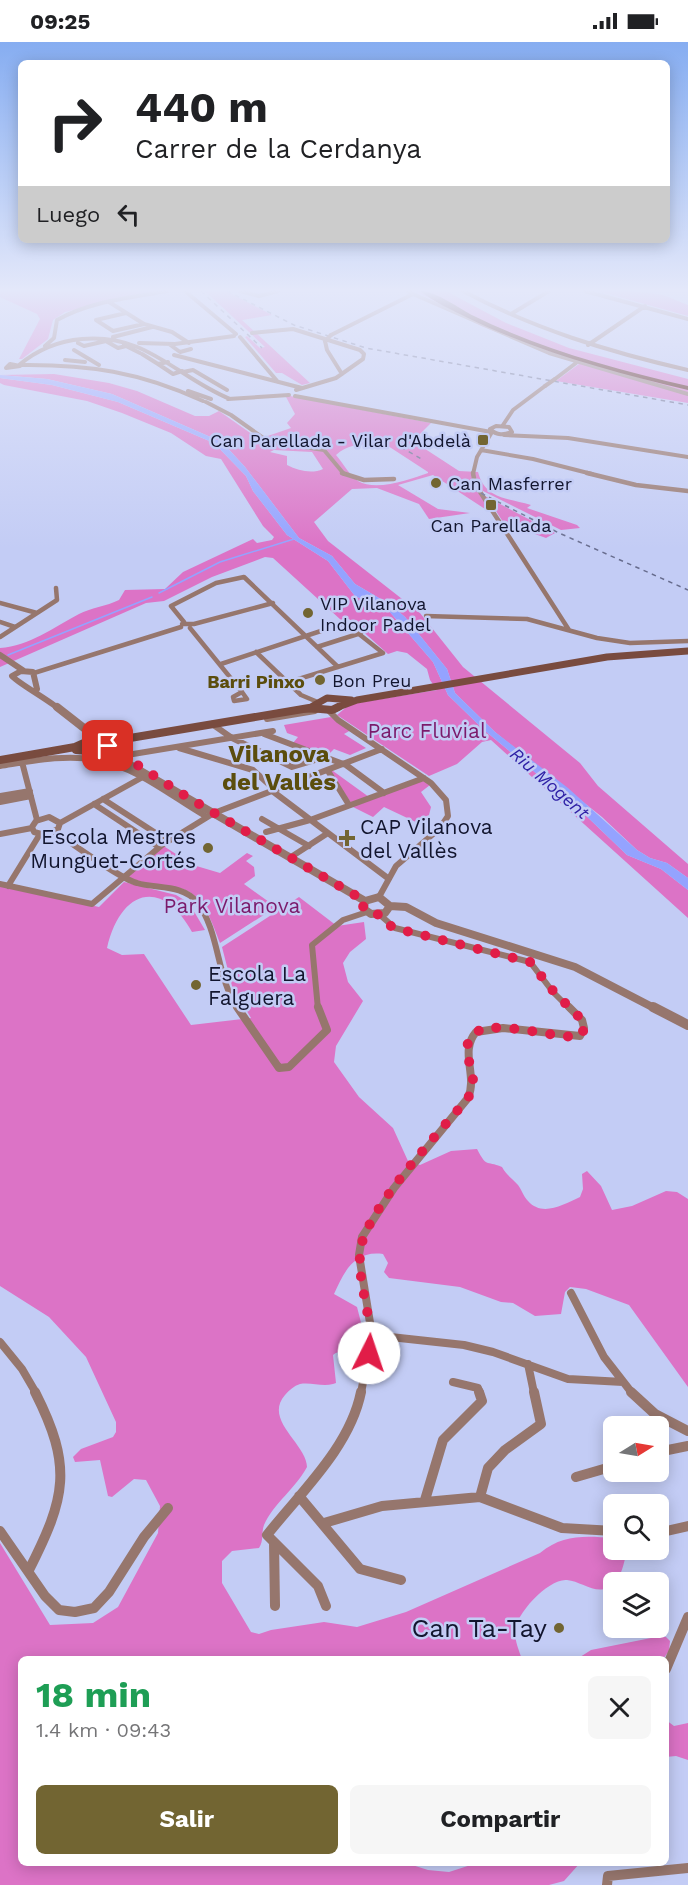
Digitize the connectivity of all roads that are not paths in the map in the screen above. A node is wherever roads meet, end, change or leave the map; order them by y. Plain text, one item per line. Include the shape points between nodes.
1 (132, 377) edge
2 (138, 377) edge
3 (192, 377) edge
4 (206, 377) edge
5 (261, 377) edge
6 (270, 377) edge
7 (274, 377) edge
8 (335, 377) edge
9 (558, 377) edge
10 (627, 377) edge
11 (648, 377) edge
12 (657, 377) edge
13 (267, 379) junction
14 (151, 381) junction
15 (278, 382) junction
16 (688, 386) edge
17 (304, 390) junction
18 (289, 393) junction
19 (218, 394) junction
20 (688, 394) edge
21 (295, 396) junction
22 (228, 399) junction
23 (209, 401) junction
24 (329, 402) junction
25 (503, 425) junction
26 (493, 432) junction
27 (512, 432) junction
28 (504, 435) junction
29 (527, 436) junction
30 (481, 450) junction
31 (688, 457) edge
32 (394, 479) dead end
33 (688, 491) edge
34 (56, 588) dead end
35 (0, 603) edge
36 (273, 603) junction
37 (37, 613) junction
38 (426, 616) dead end
39 (0, 622) edge
40 (183, 625) junction
41 (192, 626) junction
42 (15, 627) junction
43 (569, 630) junction
44 (361, 633) junction
45 (305, 636) junction
46 (0, 637) edge
47 (688, 646) edge
48 (317, 647) junction
49 (256, 652) junction
50 (0, 655) edge
51 (10, 664) junction
52 (220, 664) junction
53 (338, 667) junction
54 (24, 671) junction
55 (14, 675) junction
56 (34, 676) junction
57 (289, 682) junction
58 (21, 683) junction
59 (37, 689) junction
60 (242, 692) dead end
61 (308, 698) junction
62 (324, 705) junction
63 (338, 710) junction
64 (291, 711) junction
65 (266, 717) junction
66 (76, 724) junction
67 (212, 724) junction
68 (273, 731) junction
69 (262, 733) junction
70 (232, 738) junction
71 (277, 739) junction
72 (104, 742) junction
73 (87, 745) junction
74 (177, 747) junction
75 (382, 749) junction
76 (98, 752) junction
77 (121, 756) junction
78 (325, 757) junction
79 (0, 760) edge
80 (22, 762) junction
81 (346, 765) junction
82 (0, 766) edge
83 (328, 771) junction
84 (141, 778) junction
85 (424, 778) junction
86 (272, 790) junction
87 (384, 793) junction
88 (30, 794) junction
89 (0, 796) edge
90 (187, 797) junction
91 (103, 799) junction
92 (0, 802) edge
93 (94, 804) junction
94 (349, 805) junction
95 (211, 815) junction
96 (262, 819) dead end
97 (310, 819) junction
98 (38, 820) junction
99 (60, 823) junction
100 (32, 828) junction
101 (281, 828) junction
102 (55, 832) junction
103 (266, 832) dead end
104 (328, 833) junction
105 (0, 834) edge
106 (40, 834) junction
107 (168, 841) junction
108 (309, 846) junction
109 (159, 847) junction
110 (291, 857) junction
111 (123, 876) junction
112 (389, 879) junction
113 (0, 884) edge
114 (8, 886) junction
115 (379, 897) junction
116 (365, 901) junction
117 (390, 906) junction
118 (367, 912) junction
119 (380, 915) junction
120 (688, 1025) edge
121 (571, 1293) dead end
122 (372, 1335) junction
123 (0, 1342) edge
124 (528, 1364) junction
125 (453, 1382) dead end
126 (623, 1382) junction
127 (688, 1431) edge
128 (688, 1446) edge
129 (669, 1450) edge
130 (603, 1469) edge
131 (576, 1477) dead end
132 (299, 1496) junction
133 (480, 1497) junction
134 (425, 1500) junction
135 (168, 1508) dead end
136 (324, 1523) junction
137 (688, 1526) edge
138 (603, 1530) edge
139 (669, 1530) edge
140 (0, 1531) edge
141 (271, 1538) junction
142 (29, 1570) junction
143 (401, 1580) dead end
144 (275, 1606) dead end
145 (326, 1606) dead end
146 (688, 1617) edge
147 (669, 1662) edge
148 (688, 1868) edge
149 (607, 1885) edge

1 - 14 street
2 - 14 street
3 - 19 street
4 - 19 street via 227,390
5 - 13 street
6 - 13 street
7 - 15 street
8 - 17 street
9 - 25 street, bridge via 513,410
10 - 20 street
11 - 16 highway
12 - 16 highway
13 - 15 street
14 - 23 street
14 - 23 street
15 - 17 street
17 - 18 street
17 - 21 street
17 - 24 street
18 - 21 street
18 - 22 street
19 - 22 street
19 - 23 street
21 - 24 street
22 - 23 street
23 - 32 street via 269,442 324,450 346,476 366,481
24 - 26 street
25 - 26 street
25 - 27 street
26 - 28 street
26 - 30 street
27 - 28 street
27 - 29 street
28 - 29 street
29 - 31 street via 577,439
30 - 33 street via 517,455 639,487
30 - 43 street via 472,469 475,484
34 - 37 street via 57,600
35 - 37 street
36 - 40 street via 249,579 233,576 171,606
36 - 41 street
36 - 45 street
37 - 42 street
38 - 43 street via 527,619
39 - 42 street
40 - 41 street
40 - 56 street
41 - 52 street
42 - 46 street
43 - 47 street via 630,643 679,641
44 - 45 street via 345,623
44 - 48 street
44 - 53 street via 383,653
45 - 48 street
45 - 49 street
47 - 63 main road via 679,652 624,654 428,687 357,700
48 - 53 street
49 - 52 street
49 - 57 street
50 - 51 street
51 - 54 street
51 - 55 street
52 - 60 street
53 - 57 street
54 - 55 street
54 - 56 street
55 - 58 street via 13,680
56 - 58 street
56 - 59 street
57 - 61 street
58 - 59 street
59 - 66 street
61 - 62 street
61 - 64 street via 308,704
62 - 63 main road
62 - 63 main road
62 - 64 main road
63 - 65 street
63 - 75 street
64 - 65 main road
65 - 67 main road
65 - 68 street
66 - 72 street
66 - 73 street
67 - 70 street
67 - 72 main road
68 - 69 street
68 - 71 street
69 - 70 street
69 - 71 street
70 - 74 street
70 - 78 street via 292,767
71 - 78 street
72 - 73 main road
72 - 76 main road
72 - 77 street
73 - 76 main road
73 - 79 main road
74 - 77 street
74 - 86 street via 253,770
75 - 81 street
75 - 85 street
76 - 90 street via 112,755
77 - 90 street
78 - 81 street
80 - 82 street
80 - 84 street via 50,758 94,760
80 - 88 street
81 - 83 street
81 - 87 street
83 - 86 street
83 - 94 street
84 - 91 street
84 - 95 street
85 - 87 street
85 - 112 street via 446,800 448,816 440,828 396,866
86 - 95 street
86 - 97 street
87 - 94 street
88 - 89 street
88 - 92 street
88 - 98 street
90 - 95 street
91 - 93 street
91 - 107 street
93 - 99 street
93 - 109 street
94 - 97 street
95 - 107 street
95 - 110 street
96 - 101 street
97 - 101 street
97 - 104 street
98 - 99 street via 49,818
98 - 100 street
99 - 102 street
100 - 105 street
100 - 106 street
101 - 103 street
101 - 108 street
102 - 106 street
102 - 111 street
104 - 108 street
104 - 112 street
106 - 114 street
107 - 109 street
108 - 110 street
109 - 111 street
110 - 116 street
111 - 114 street via 92,904
111 - 118 street via 135,883 182,890 196,901 207,920 235,1004 279,1068 289,1067 327,1030 318,1008 312,945 343,920
112 - 115 street
113 - 114 street
115 - 116 street
115 - 117 street
116 - 118 street via 363,907
117 - 119 street
117 - 120 street via 405,907 436,923 575,967
118 - 119 street
119 - 122 street via 394,928 530,962 585,1028 580,1036 568,1039 514,1028 478,1029 470,1036 467,1046 475,1086 472,1092 394,1188 362,1237 359,1255
121 - 126 street via 581,1319
122 - 124 street via 428,1339
122 - 132 street via 363,1389 345,1437
123 - 142 street via 42,1401 62,1478 57,1507
124 - 126 street via 568,1378
124 - 133 street via 541,1424 488,1468
125 - 134 street via 478,1388 482,1401 443,1440
126 - 127 street via 650,1411
128 - 129 street
130 - 131 street
132 - 136 street
132 - 141 street
133 - 134 street
133 - 138 street via 562,1527
134 - 136 street via 382,1506
135 - 142 street via 94,1608 59,1610
136 - 143 street via 360,1569
137 - 139 street
140 - 142 street
141 - 144 street
141 - 145 street via 318,1586
146 - 147 street
148 - 149 street via 608,1876

